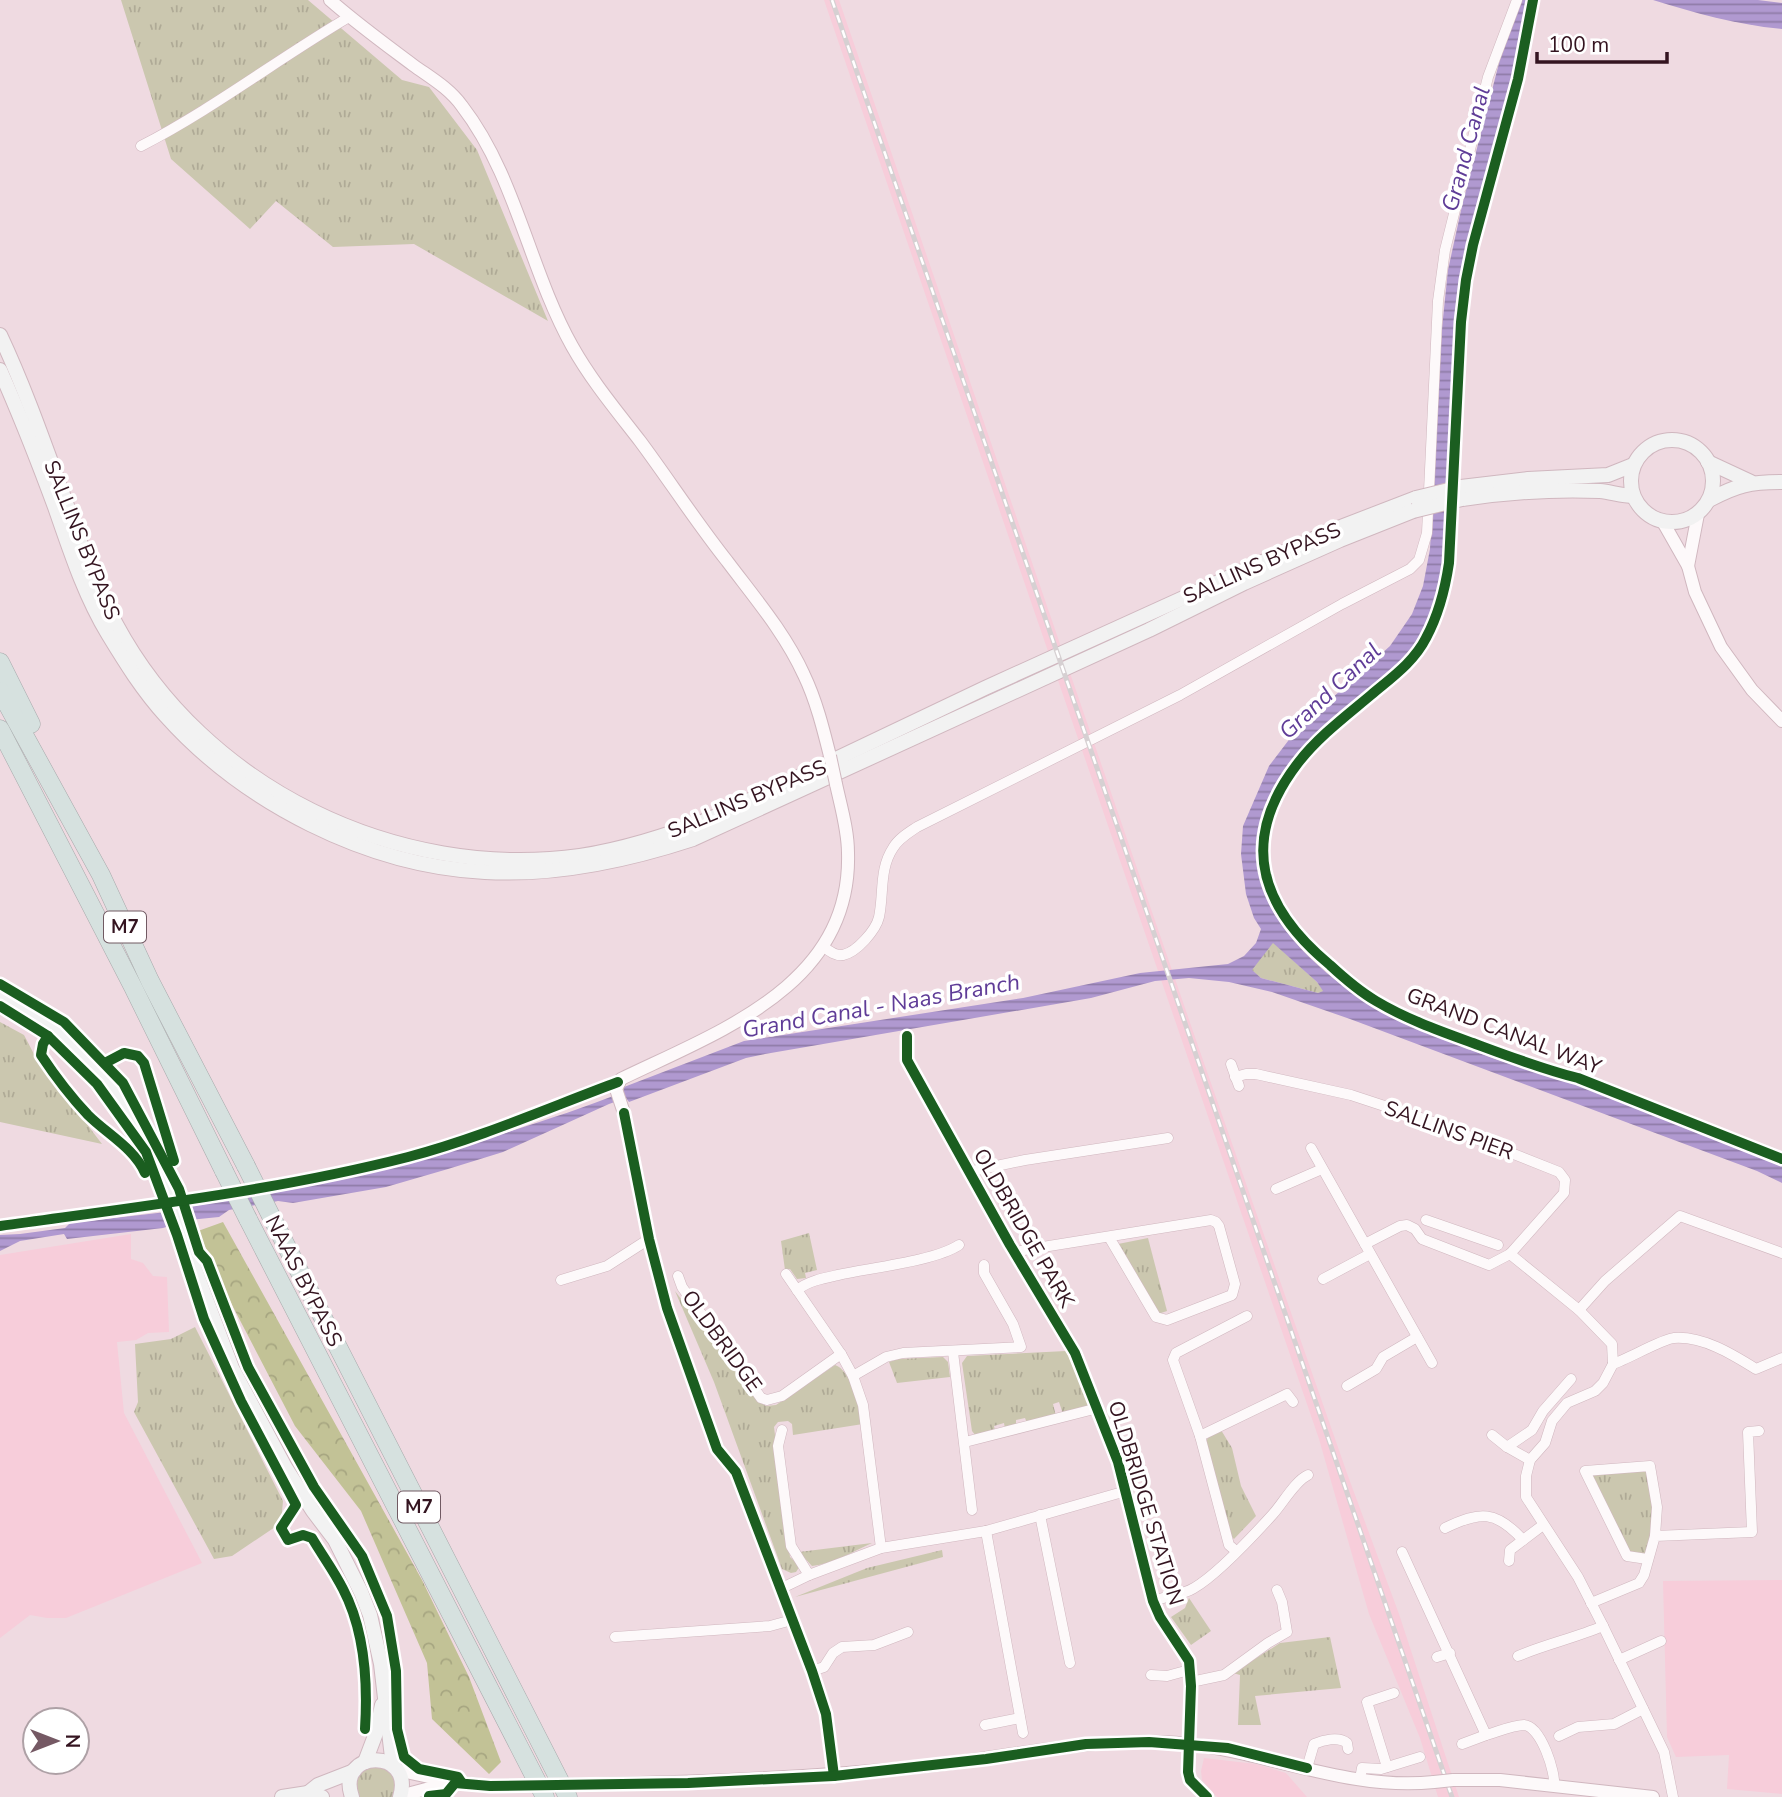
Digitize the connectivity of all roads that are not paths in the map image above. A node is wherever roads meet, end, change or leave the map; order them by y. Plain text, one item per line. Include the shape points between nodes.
1 (330, 0) edge
2 (1517, 0) edge
3 (349, 17) junction
4 (141, 146) dead end
5 (0, 335) edge
6 (0, 370) edge
7 (1708, 462) junction
8 (1633, 465) junction
9 (1751, 482) junction
10 (1782, 482) edge
11 (1462, 493) junction
12 (1633, 496) junction
13 (1709, 500) junction
14 (1415, 505) junction
15 (1698, 514) junction
16 (1663, 522) junction
17 (1688, 566) junction
18 (1426, 640) dead end
19 (0, 662) edge
20 (0, 691) edge
21 (1782, 721) edge
22 (0, 729) edge
23 (0, 754) edge
24 (824, 947) junction
25 (142, 984) junction
26 (0, 996) edge
27 (1231, 1064) dead end
28 (617, 1085) junction
29 (941, 1122) dead end
30 (1168, 1138) dead end
31 (1311, 1148) dead end
32 (1782, 1160) edge
33 (1322, 1169) junction
34 (968, 1172) junction
35 (1276, 1189) dead end
36 (1426, 1220) dead end
37 (0, 1226) edge
38 (1450, 1229) junction
39 (1109, 1237) junction
40 (649, 1239) junction
41 (959, 1245) dead end
42 (1498, 1245) dead end
43 (1444, 1247) junction
44 (1368, 1249) junction
45 (1015, 1253) junction
46 (1782, 1253) edge
47 (1510, 1254) junction
48 (984, 1265) dead end
49 (786, 1274) dead end
50 (678, 1276) dead end
51 (1323, 1279) dead end
52 (561, 1280) dead end
53 (797, 1290) junction
54 (1579, 1310) junction
55 (1247, 1316) dead end
56 (1417, 1337) junction
57 (1032, 1346) dead end
58 (1021, 1347) junction
59 (953, 1352) junction
60 (1075, 1353) joint
61 (841, 1354) junction
62 (1782, 1358) edge
63 (1432, 1363) dead end
64 (1614, 1364) junction
65 (853, 1376) junction
66 (1571, 1379) dead end
67 (1347, 1385) dead end
68 (1293, 1402) dead end
69 (1056, 1405) dead end
70 (1098, 1408) junction
71 (1059, 1419) junction
72 (782, 1430) dead end
73 (1759, 1431) dead end
74 (1492, 1435) dead end
75 (1200, 1436) junction
76 (965, 1442) junction
77 (1507, 1447) junction
78 (1530, 1460) junction
79 (1308, 1475) dead end
80 (1126, 1491) junction
81 (972, 1510) dead end
82 (1040, 1515) junction
83 (1543, 1525) junction
84 (1445, 1528) dead end
85 (986, 1531) junction
86 (1655, 1536) junction
87 (1523, 1539) junction
88 (881, 1548) junction
89 (1236, 1551) junction
90 (1402, 1552) dead end
91 (1647, 1559) junction
92 (1509, 1561) dead end
93 (808, 1574) junction
94 (780, 1589) junction
95 (1277, 1590) dead end
96 (1153, 1601) junction
97 (1591, 1603) junction
98 (792, 1620) junction
99 (1604, 1626) junction
100 (908, 1632) dead end
101 (615, 1637) dead end
102 (1661, 1641) dead end
103 (1450, 1653) junction
104 (1518, 1656) dead end
105 (1437, 1657) dead end
106 (1619, 1660) junction
107 (1070, 1663) dead end
108 (812, 1671) junction
109 (1151, 1675) dead end
110 (1190, 1676) junction
111 (1394, 1693) dead end
112 (384, 1697) junction
113 (1643, 1709) junction
114 (1020, 1718) junction
115 (985, 1725) dead end
116 (1023, 1733) dead end
117 (1486, 1735) junction
118 (1559, 1736) dead end
119 (1189, 1744) junction
120 (1462, 1744) dead end
121 (1348, 1749) dead end
122 (1420, 1758) dead end
123 (360, 1766) junction
124 (1387, 1767) junction
125 (395, 1768) junction
126 (1307, 1768) junction
127 (834, 1776) junction
128 (1360, 1779) junction
129 (452, 1782) junction
130 (1554, 1786) junction
131 (315, 1795) edge
132 (1608, 1795) edge
133 (400, 1796) edge
134 (282, 1797) edge
135 (352, 1797) edge
136 (545, 1797) edge
137 (568, 1797) edge
138 (1207, 1797) edge
139 (1653, 1797) edge
140 (1673, 1797) edge

1 - 3 street
2 - 24 street via 1488,77 1445,250 1438,301 1426,533 1419,560 1180,695 917,827 893,848 884,872 879,919 870,933 843,955
3 - 4 street
3 - 24 street, bridge via 438,82 476,125 494,156 543,287 570,344 754,597 805,675 819,712 847,835 847,880
5 - 14 main road, SALLINS BYPASS via 95,583 147,674 178,710 243,770 309,811 397,844 456,856 580,856 678,832 1333,530
6 - 14 main road, SALLINS BYPASS via 91,601 138,681 165,715 249,788 330,834 375,851 486,873 570,868 693,839
7 - 8 main road via 1695,446 1672,440 1649,447
7 - 9 main road
7 - 13 main road via 1714,477
8 - 11 main road, SALLINS BYPASS via 1608,475 1528,479
8 - 12 main road
9 - 10 main road
9 - 13 main road
11 - 12 main road, SALLINS BYPASS via 1605,491
11 - 14 main road, SALLINS BYPASS, bridge
12 - 16 main road via 1642,511
13 - 15 main road
15 - 16 main road via 1675,523
15 - 17 street
16 - 17 street
17 - 21 street via 1695,593 1721,647 1742,678
18 - 32 street, GRAND CANAL WAY via 1400,671 1313,746 1278,797 1266,829 1264,865 1268,887 1289,925 1356,988 1405,1016 1544,1070 1591,1083
19 - 25 highway, M7 via 56,775
20 - 25 highway, NAAS BYPASS / M7 via 101,875
22 - 25 highway, NAAS BYPASS / M7
23 - 25 highway, M7
24 - 28 street via 790,985 741,1019
25 - 136 highway, NAAS BYPASS / M7, bridge via 224,1171
25 - 137 highway, NAAS BYPASS / M7, bridge via 246,1166
26 - 112 main road, bridge via 45,1023 82,1053 125,1102 155,1155 232,1368 285,1467 353,1573 370,1615
27 - 47 street, SALLINS PIER via 1237,1081 1246,1073 1256,1074 1351,1095 1559,1172 1565,1180 1564,1193
28 - 37 street via 409,1157 295,1181
28 - 40 street
29 - 34 street, OLDBRIDGE PARK
30 - 34 street, OLDBRIDGE PARK
31 - 33 street
33 - 35 street
33 - 44 street
34 - 45 street, OLDBRIDGE PARK
36 - 38 street
38 - 42 street
38 - 43 street
39 - 39 street, OLDBRIDGE PARK via 1161,1320 1231,1295 1235,1284 1216,1222
39 - 45 street, OLDBRIDGE PARK
40 - 52 street via 607,1266
40 - 94 street via 667,1308 717,1449 736,1472
41 - 53 street via 918,1259 830,1276
43 - 44 street via 1422,1239 1407,1225
43 - 47 street via 1492,1265
44 - 51 street
44 - 56 street
45 - 60 street, OLDBRIDGE PARK
46 - 54 street via 1680,1216 1605,1281
47 - 54 street
48 - 58 street
49 - 53 street
50 - 61 street, OLDBRIDGE via 761,1398 782,1396
53 - 61 street
54 - 64 street via 1612,1344
55 - 75 street via 1174,1357
56 - 63 street
56 - 67 street
57 - 58 street
58 - 59 street
59 - 65 street via 886,1357
59 - 76 street
60 - 70 street, OLDBRIDGE STATION
61 - 65 street
62 - 64 street via 1756,1368 1720,1349 1672,1338
64 - 78 street via 1595,1391 1567,1403
65 - 88 street via 863,1405
66 - 77 street via 1532,1430
68 - 75 street via 1287,1394
69 - 71 street
70 - 71 street
70 - 80 street, OLDBRIDGE STATION
71 - 76 street
72 - 93 street via 778,1446 791,1546
73 - 86 street via 1748,1432 1752,1532
74 - 77 street
75 - 89 street via 1229,1545
76 - 81 street
77 - 78 street
78 - 83 street via 1526,1497
79 - 89 street, OLDBRIDGE STATION
80 - 82 street
80 - 96 street, OLDBRIDGE STATION
82 - 85 street
82 - 107 street
83 - 87 street
83 - 97 street
84 - 87 street via 1481,1515 1511,1526
85 - 88 street
85 - 114 street
86 - 91 street
86 - 91 street via 1657,1507 1650,1466 1585,1471 1627,1556
87 - 92 street via 1510,1550
88 - 93 street
89 - 96 street, OLDBRIDGE STATION via 1192,1590
90 - 103 street
91 - 97 street via 1639,1583
93 - 94 street
94 - 98 street
95 - 110 street via 1287,1632 1224,1675
96 - 110 street, OLDBRIDGE STATION via 1189,1661
97 - 99 street
98 - 101 street via 770,1626
98 - 108 street
99 - 104 street
99 - 106 street
100 - 108 street via 874,1645 842,1647 824,1667
102 - 106 street
103 - 105 street
103 - 117 street
106 - 113 street
108 - 127 street via 826,1714
109 - 110 street
110 - 119 street, OLDBRIDGE STATION
111 - 124 street via 1367,1702
112 - 123 main road via 376,1733
112 - 125 main road
113 - 118 street via 1614,1724 1578,1727
113 - 140 street via 1664,1752
114 - 115 street
114 - 116 street
117 - 120 street
117 - 130 street via 1530,1727 1554,1768
119 - 126 street via 1228,1748
119 - 127 street via 1086,1744
119 - 138 street, OLDBRIDGE STATION via 1190,1780
121 - 126 street via 1347,1742 1340,1739 1314,1744
122 - 124 street
123 - 125 main road via 380,1760
123 - 131 main road via 318,1785
123 - 135 main road via 349,1786
124 - 128 street via 1362,1768
125 - 129 street
125 - 133 main road via 401,1778
126 - 128 street
127 - 129 street, bridge via 490,1786
128 - 130 street, bridge via 1400,1784 1500,1780
129 - 133 street
130 - 132 street
131 - 134 main road
132 - 139 street

